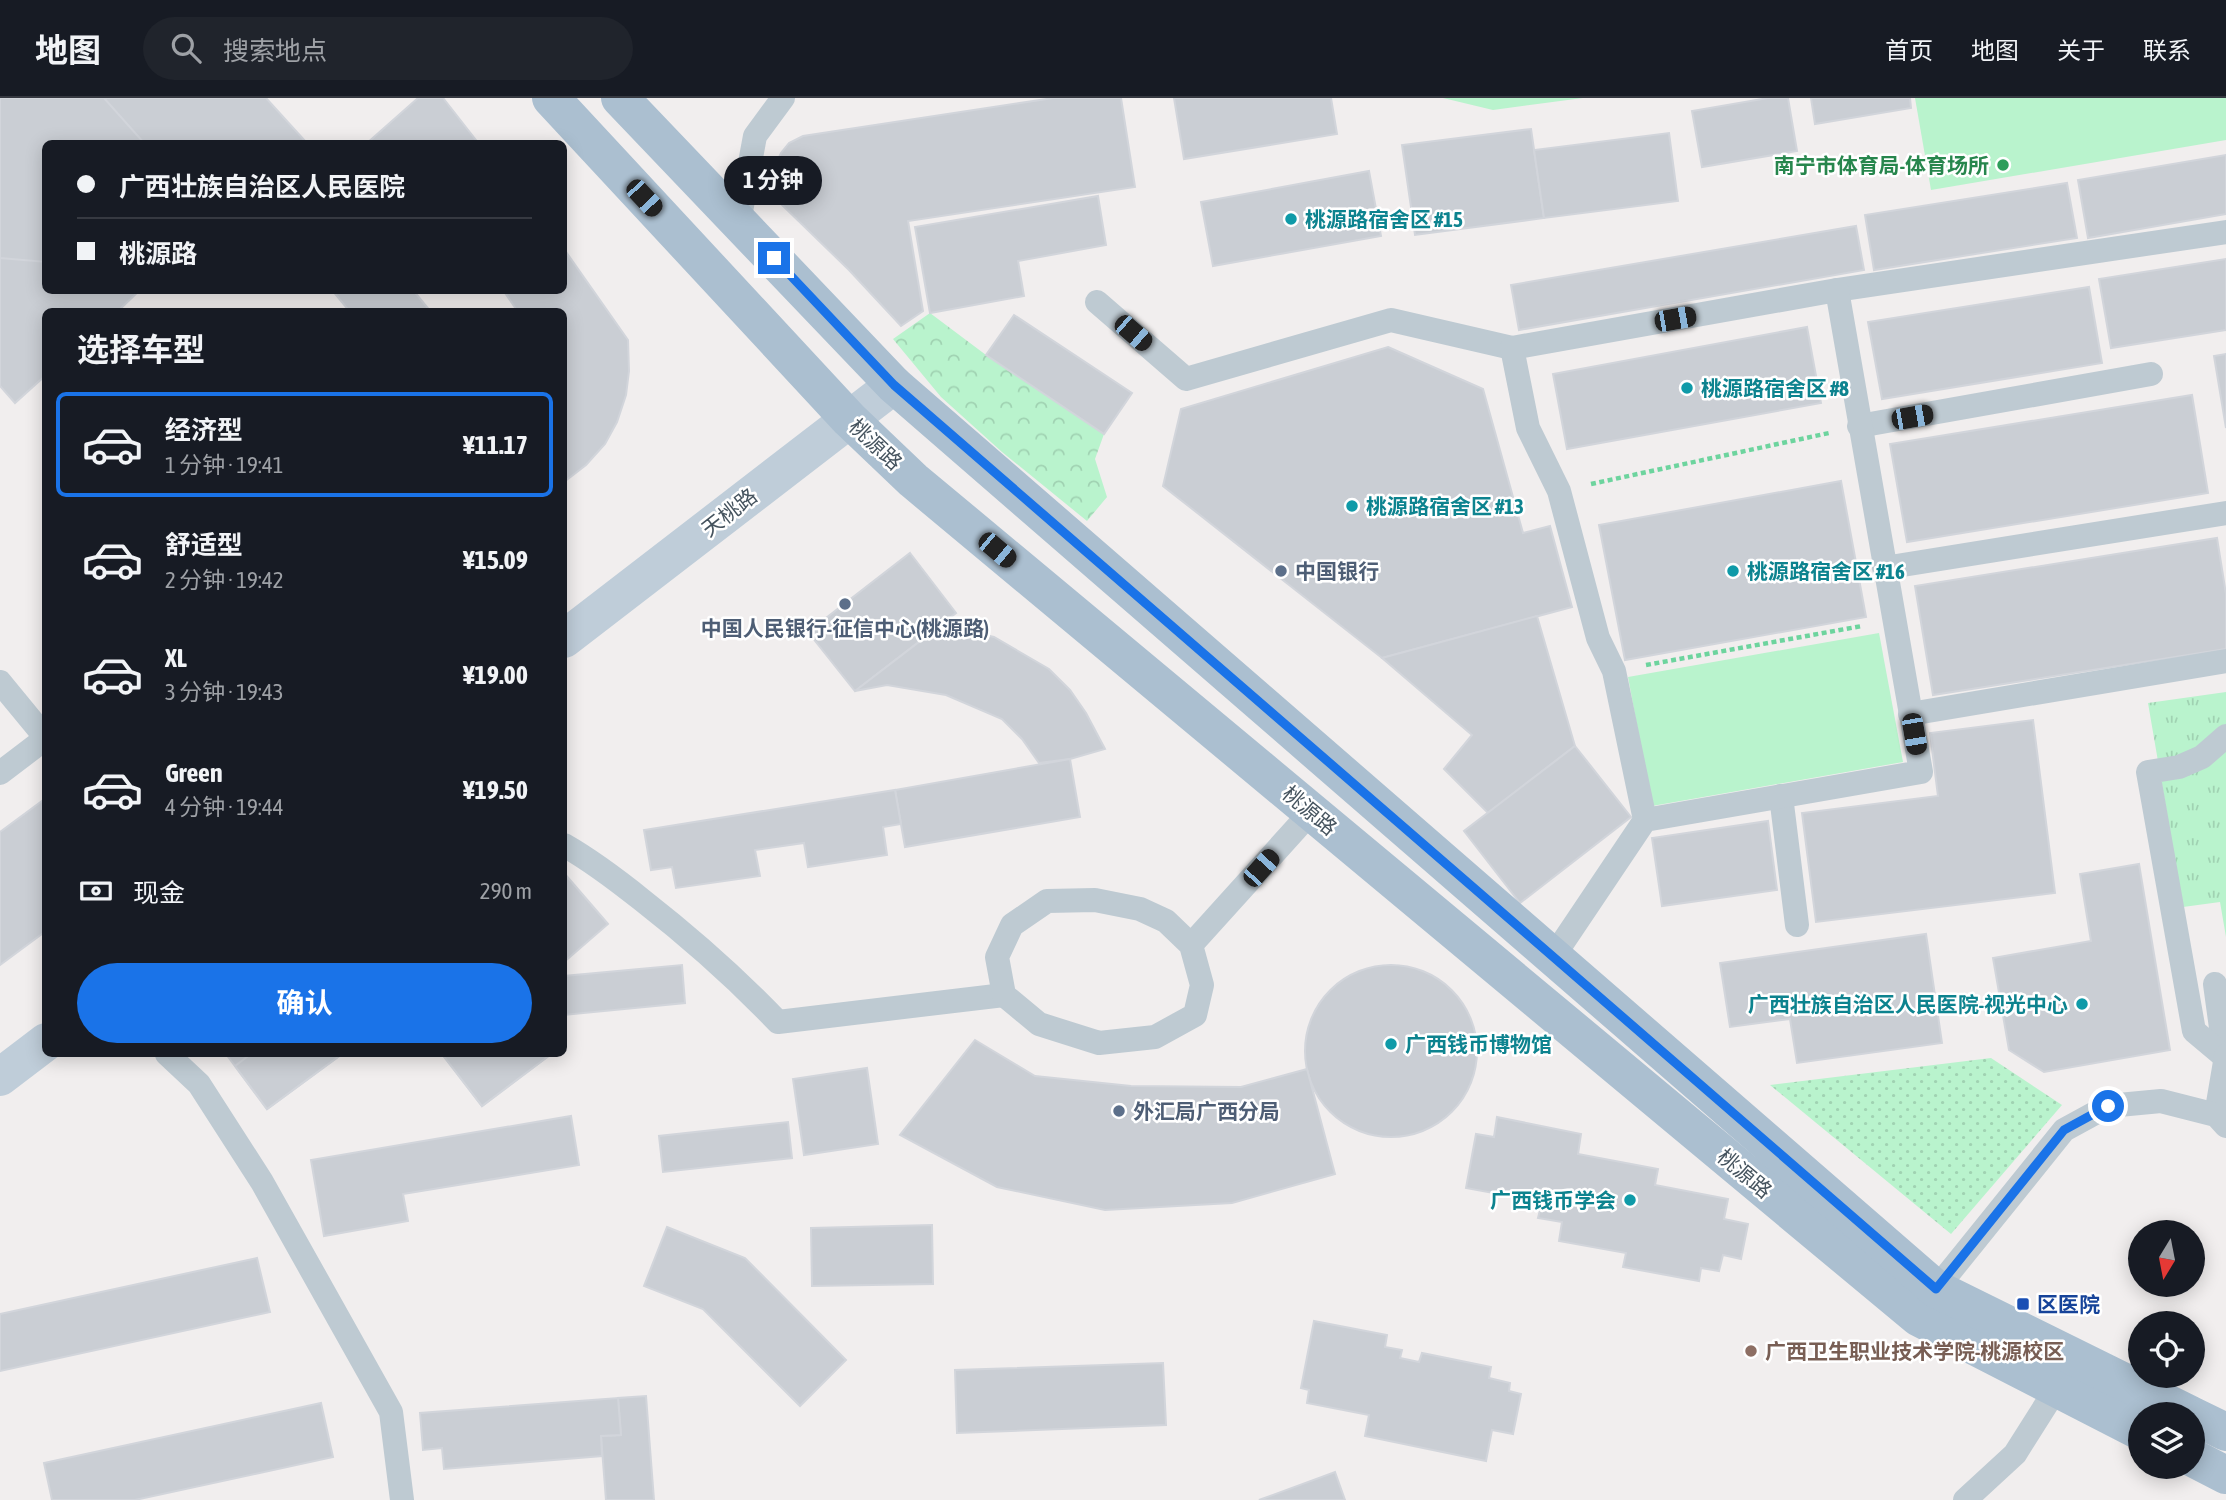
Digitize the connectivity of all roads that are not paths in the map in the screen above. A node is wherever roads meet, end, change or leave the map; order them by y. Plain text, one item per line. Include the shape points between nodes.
1 (551, 98) edge
2 (620, 98) edge
3 (783, 98) edge
4 (739, 222) junction
5 (2226, 232) edge
6 (1838, 290) junction
7 (1097, 302) dead end
8 (1512, 348) junction
9 (2151, 374) dead end
10 (894, 385) junction
11 (849, 419) junction
12 (1859, 426) junction
13 (2226, 513) edge
14 (1884, 568) junction
15 (567, 637) edge
16 (2226, 661) edge
17 (0, 681) edge
18 (1910, 714) junction
19 (42, 733) edge
20 (2226, 736) edge
21 (42, 741) edge
22 (0, 773) edge
23 (1781, 796) junction
24 (1312, 811) junction
25 (1645, 820) junction
26 (567, 847) edge
27 (1797, 925) dead end
28 (1191, 945) junction
29 (1553, 957) junction
30 (2216, 984) dead end
31 (1004, 995) junction
32 (42, 1045) edge
33 (2225, 1056) edge
34 (170, 1057) edge
35 (0, 1077) edge
36 (2221, 1121) edge
37 (1936, 1289) junction
38 (2056, 1388) junction
39 (2165, 1402) edge
40 (2205, 1422) edge
41 (2128, 1425) edge
42 (2226, 1432) edge
43 (2205, 1464) edge
44 (2226, 1475) edge
45 (402, 1500) edge
46 (1965, 1500) edge

1 - 11 main road, 桃源路
2 - 4 main road, 桃源路
3 - 4 lane via 755,135
4 - 10 main road, 桃源路
5 - 6 lane
6 - 8 lane
6 - 12 lane
7 - 8 lane via 1186,379 1391,320
8 - 25 lane via 1528,428 1559,491 1598,638 1614,671
9 - 12 lane
10 - 11 main road, 天桃路
10 - 29 main road, 桃源路
11 - 15 main road, 天桃路
11 - 24 main road, 桃源路 via 913,480
12 - 14 lane
13 - 14 lane
14 - 18 lane
16 - 18 lane
17 - 19 lane
18 - 23 lane via 1921,772
20 - 33 lane via 2202,757 2148,772 2194,1031
21 - 22 lane
23 - 25 lane
23 - 27 lane
24 - 28 lane
24 - 38 main road, 桃源路 via 1918,1317
25 - 29 lane
26 - 31 lane via 590,859 686,934 778,1022
28 - 31 lane via 1166,921 1140,909 1095,900 1047,901 1012,925 997,957
28 - 31 lane via 1202,985 1195,1015 1155,1037 1099,1043 1040,1024
29 - 37 main road, 桃源路
30 - 33 lane
32 - 35 main road
33 - 36 lane
34 - 45 lane via 199,1084 262,1182 391,1412
36 - 37 lane via 2161,1101 2108,1106 2064,1130
37 - 39 main road, 桃源路
38 - 41 main road, 桃源路
38 - 46 lane via 2015,1454
40 - 42 main road, 桃源路
43 - 44 main road

